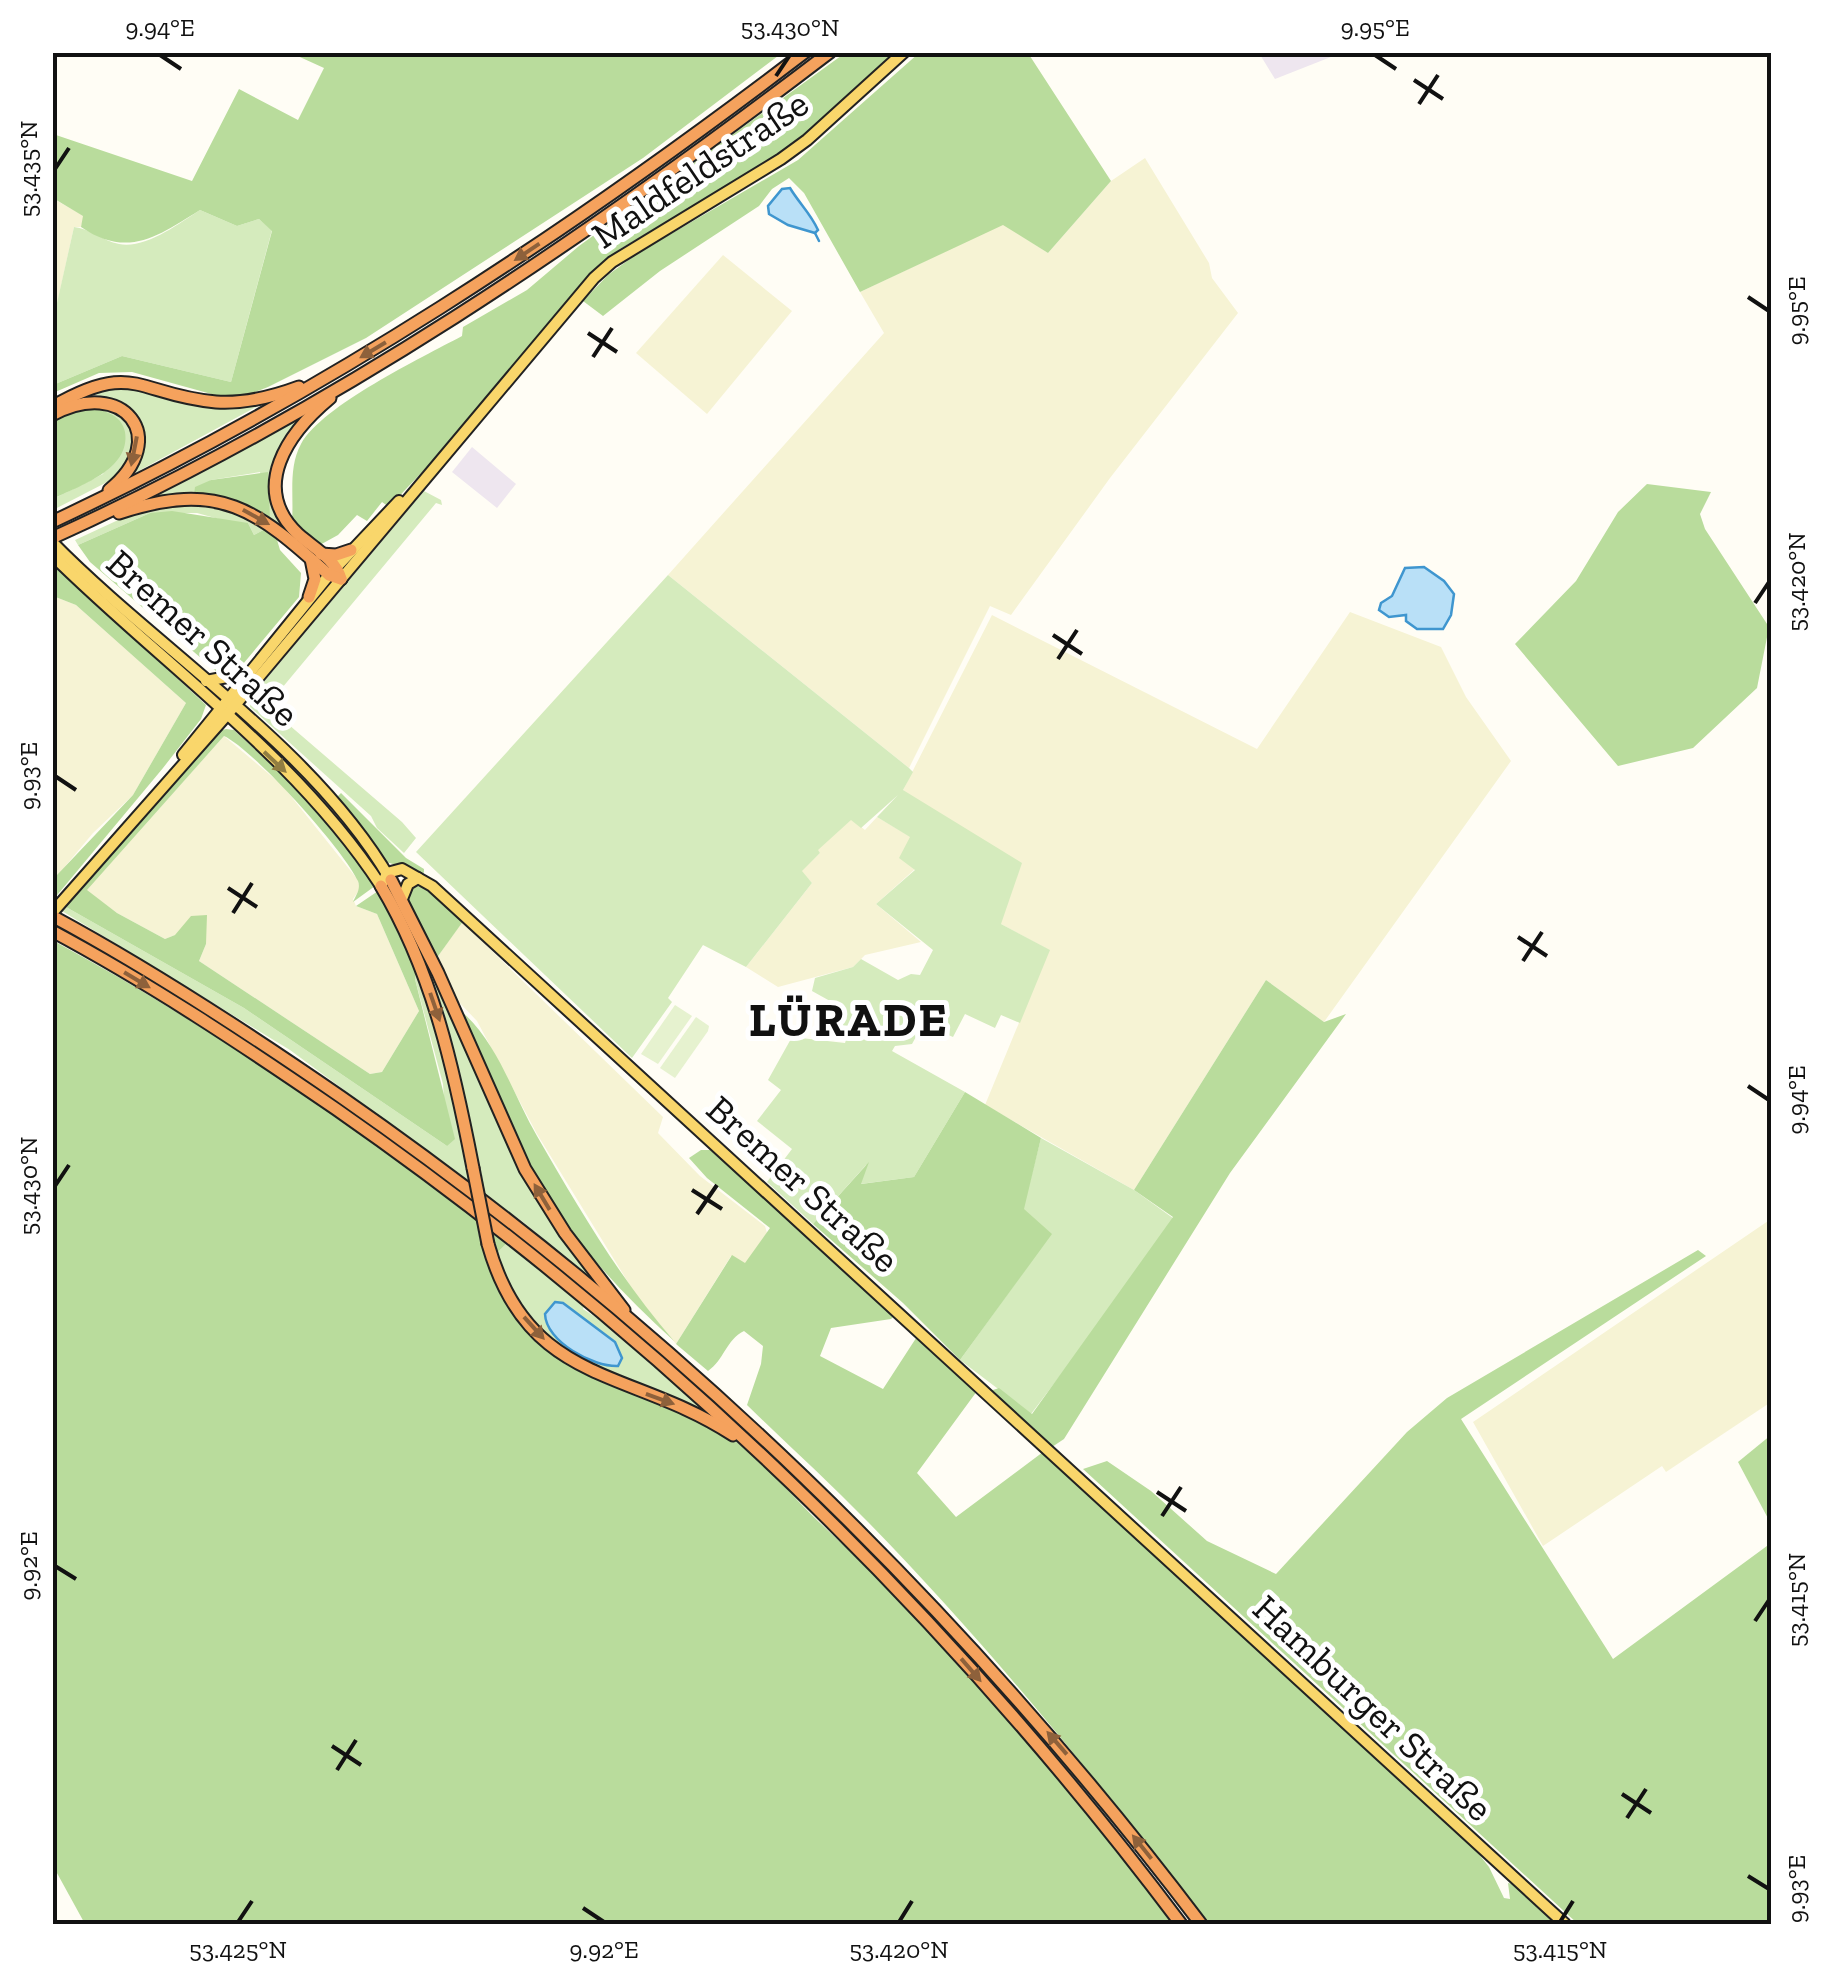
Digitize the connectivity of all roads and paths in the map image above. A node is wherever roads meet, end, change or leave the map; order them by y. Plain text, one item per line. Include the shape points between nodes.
1 (805, 52) edge
2 (830, 52) edge
3 (904, 52) edge
4 (358, 375) junction
5 (327, 378) junction
6 (52, 407) edge
7 (52, 415) edge
8 (422, 481) junction
9 (80, 509) junction
10 (52, 522) edge
11 (86, 523) junction
12 (52, 540) edge
13 (351, 550) junction
14 (56, 555) edge
15 (316, 556) junction
16 (335, 574) junction
17 (310, 597) junction
18 (248, 672) junction
19 (205, 681) junction
20 (226, 708) junction
21 (420, 878) junction
22 (386, 880) junction
23 (402, 899) junction
24 (52, 914) edge
25 (52, 931) edge
26 (629, 1318) junction
27 (760, 1452) junction
28 (1142, 1534) joint
29 (1181, 1924) edge
30 (1201, 1924) edge
31 (1565, 1924) edge

1 -> 5 highway via 584,214
2 - 4 highway via 639,194
3 - 8 main road, Maldfeldstraße via 782,159 603,270
4 - 11 highway
4 - 15 highway via 300,426 278,467 282,512
5 - 6 highway via 232,402 114,381
5 - 9 highway
7 -> 9 highway via 83,402 106,402 136,429 131,468
8 - 13 main road, Maldfeldstraße
8 - 16 main road, Maldfeldstraße
9 - 10 highway
11 - 12 highway
11 -> 15 highway via 152,502 208,500 259,516
12 - 14 main road, Bremer Straße
13 - 15 highway
13 - 16 main road, Maldfeldstraße
14 - 19 main road, Bremer Straße
14 - 20 main road, Bremer Straße
15 - 16 highway
15 - 17 highway
16 - 17 main road, Maldfeldstraße
16 - 20 main road, Maldfeldstraße
17 - 18 main road, Maldfeldstraße
18 - 19 main road
18 - 20 main road, Maldfeldstraße
19 - 20 main road, Bremer Straße
20 - 22 main road, Bremer Straße
20 - 24 main road
21 - 22 main road
21 - 23 main road via 408,884
21 - 28 main road, Bremer Straße
22 - 23 highway
22 -> 27 highway, bridge via 435,1005 488,1244 511,1300 554,1349 596,1374 694,1412
26 -> 23 highway via 525,1169
24 - 26 highway via 181,991 401,1139
25 -> 27 highway via 213,1026 402,1156 588,1299
30 -> 26 highway via 1078,1768 924,1599 766,1441
27 -> 29 highway via 973,1672
28 - 31 main road, Hamburger Straße

